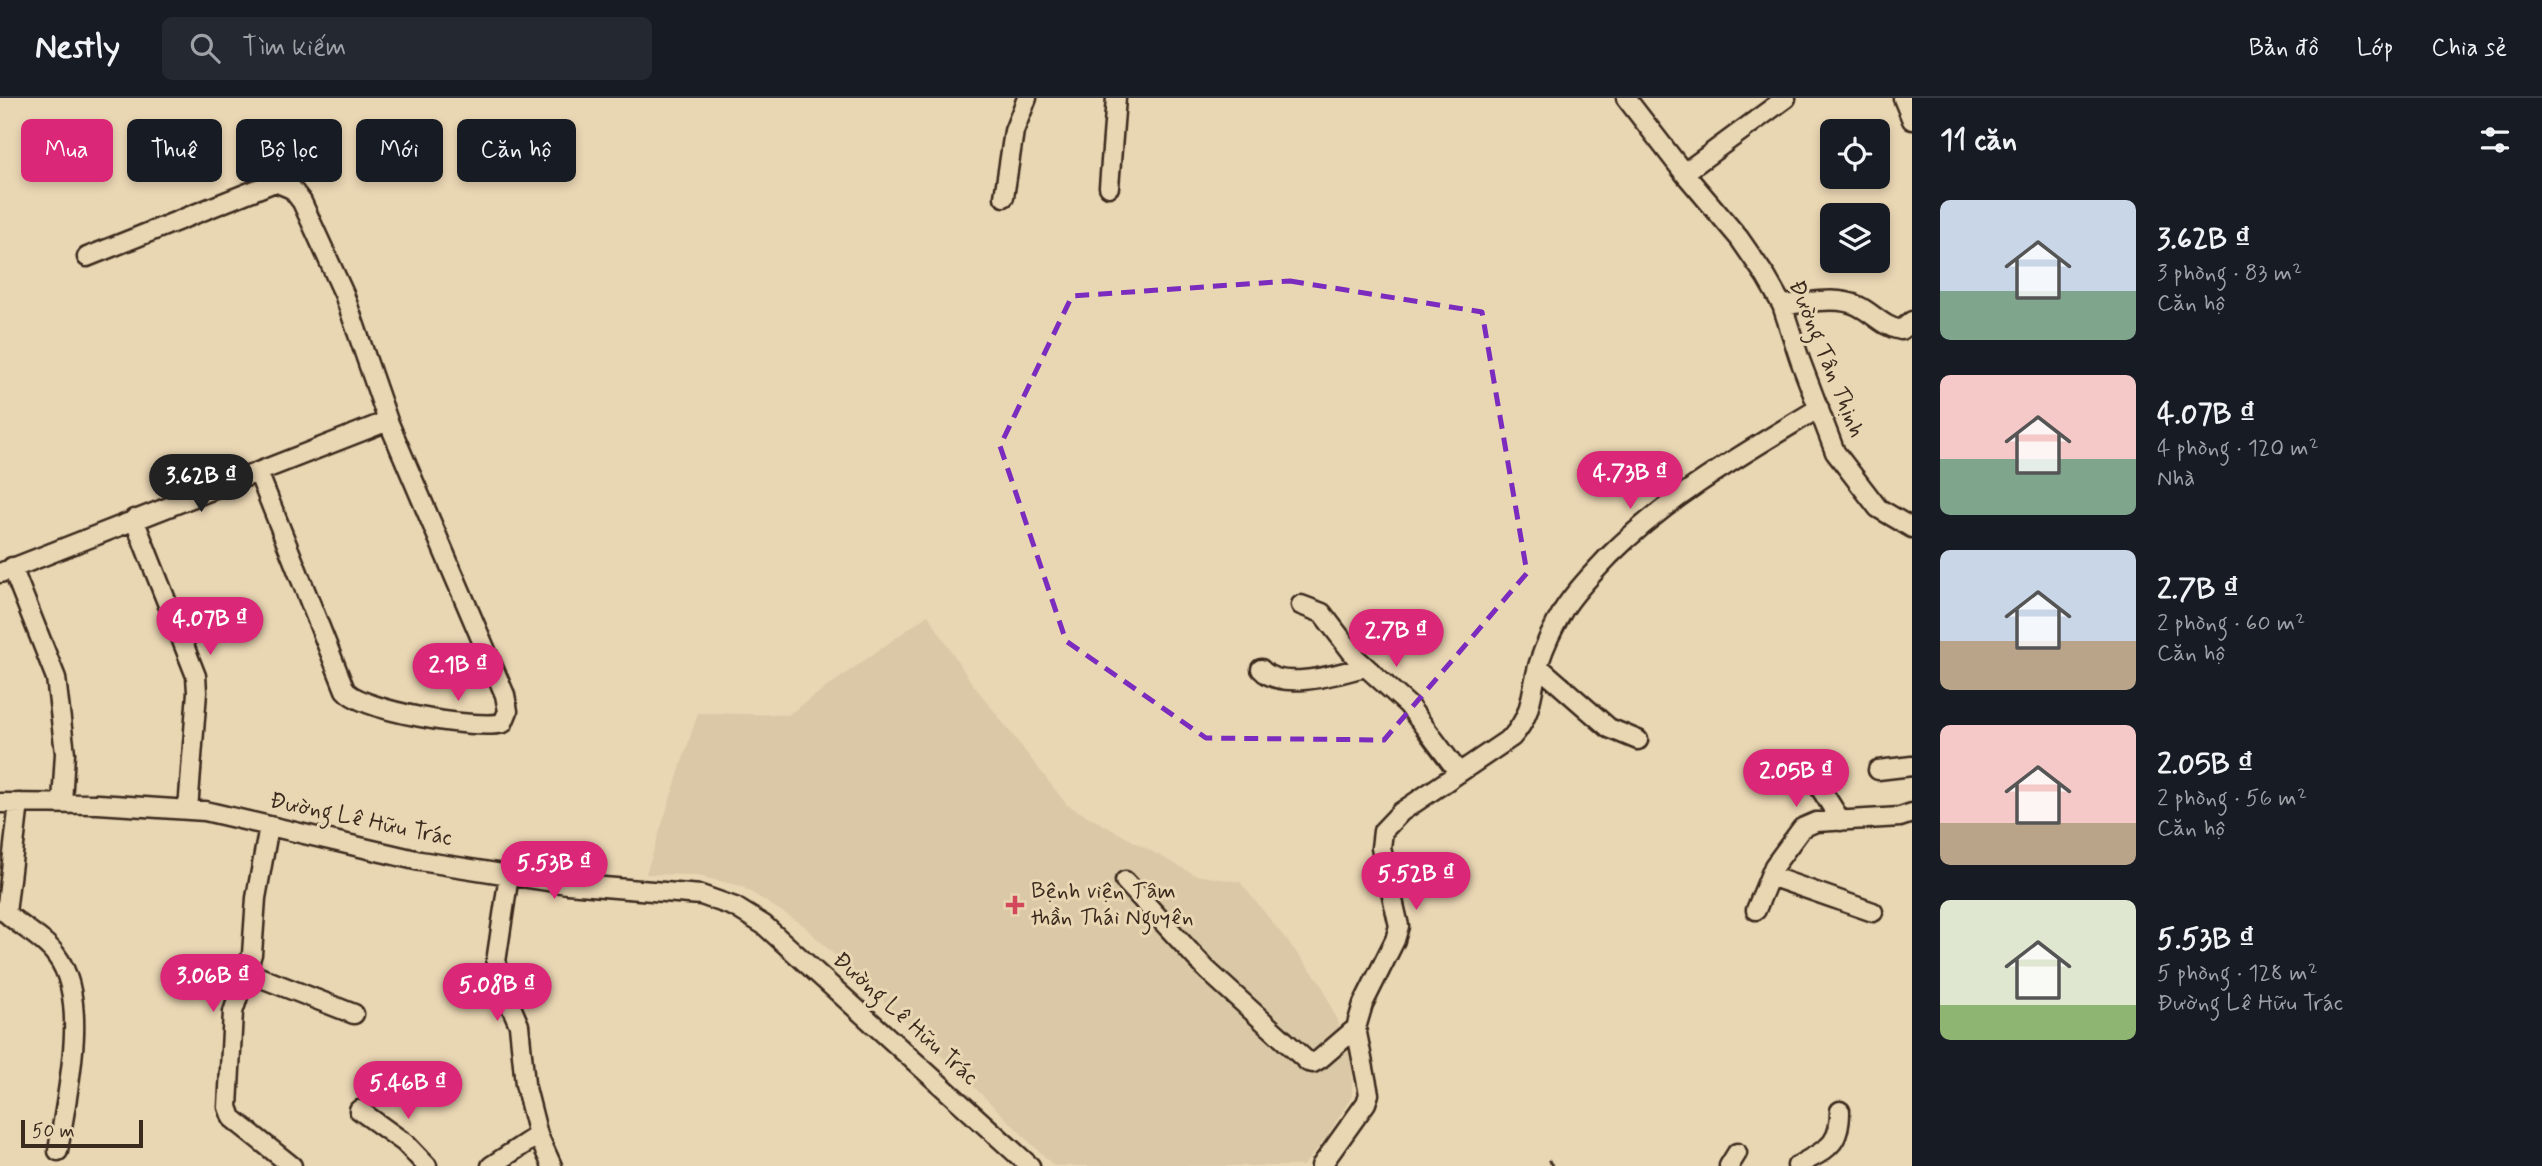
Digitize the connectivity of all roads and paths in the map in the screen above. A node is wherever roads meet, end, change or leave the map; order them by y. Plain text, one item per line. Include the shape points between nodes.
1 (1027, 98) edge
2 (1116, 98) edge
3 (1626, 98) edge
4 (1786, 98) edge
5 (1903, 98) edge
6 (1912, 120) edge
7 (1684, 173) junction
8 (1109, 187) dead end
9 (1004, 197) dead end
10 (87, 257) dead end
11 (1782, 305) junction
12 (1912, 321) edge
13 (1819, 408) junction
14 (388, 421) junction
15 (258, 472) junction
16 (134, 519) junction
17 (1912, 528) edge
18 (6, 570) edge
19 (1301, 605) dead end
20 (1538, 666) junction
21 (1364, 667) junction
22 (1261, 669) dead end
23 (1638, 740) dead end
24 (1805, 764) dead end
25 (1912, 766) edge
26 (1878, 770) dead end
27 (1459, 773) junction
28 (0, 803) edge
29 (19, 803) junction
30 (62, 803) junction
31 (188, 810) junction
32 (1912, 813) edge
33 (1841, 821) junction
34 (269, 826) junction
35 (509, 875) junction
36 (1770, 876) junction
37 (1125, 881) dead end
38 (1756, 910) dead end
39 (1873, 912) dead end
40 (246, 972) junction
41 (354, 1014) dead end
42 (1356, 1028) junction
43 (359, 1110) dead end
44 (1840, 1111) dead end
45 (538, 1135) junction
46 (58, 1151) dead end
47 (1548, 1160) dead end
48 (292, 1166) edge
49 (428, 1166) edge
50 (491, 1166) edge
51 (552, 1166) edge
52 (1030, 1166) edge
53 (1321, 1166) edge
54 (1553, 1166) edge
55 (1797, 1166) edge

1 - 9 street via 1014,131
2 - 8 street
3 - 7 street, Đường Tân Thịnh
4 - 7 street
5 - 6 street
7 - 11 street, Đường Tân Thịnh via 1739,238
10 - 14 street via 275,182 292,189 344,294
11 - 12 street via 1844,301 1893,329 1901,330
11 - 13 street, Đường Tân Thịnh
13 - 17 street, Đường Tân Thịnh via 1835,452 1861,488 1878,508
13 - 20 street via 1680,495 1619,547 1565,607
14 - 15 street
14 - 15 street via 505,695 508,711 503,723 489,727 459,723 371,707 350,697
15 - 16 street
16 - 18 street
16 - 31 street via 196,676
18 - 30 street via 56,678 65,753
19 - 21 street via 1322,612
20 - 23 street via 1609,728
20 - 27 street via 1521,727
21 - 22 street via 1283,681 1266,676
21 - 27 street via 1408,705
24 - 33 street
25 - 26 street
27 - 42 street via 1401,812 1384,831 1381,848 1399,926
28 - 29 street, Đường Lê Hữu Trác
29 - 30 street, Đường Lê Hữu Trác
29 - 46 street via 6,913 55,952 65,969 75,1030
30 - 31 street, Đường Lê Hữu Trác
31 - 34 street, Đường Lê Hữu Trác
32 - 33 street
33 - 36 street via 1802,828
34 - 35 street, Đường Lê Hữu Trác via 420,861
34 - 40 street
35 - 45 street via 497,974 519,1026
35 - 52 street, Đường Lê Hữu Trác via 701,895 736,907 764,925
36 - 38 street
36 - 39 street
37 - 42 street via 1207,971 1308,1062 1320,1059
40 - 41 street
40 - 48 street via 233,1012 228,1107 232,1118
42 - 53 street via 1369,1094
43 - 49 street
44 - 55 street via 1840,1131 1833,1144
45 - 50 street
45 - 51 street
47 - 54 path

